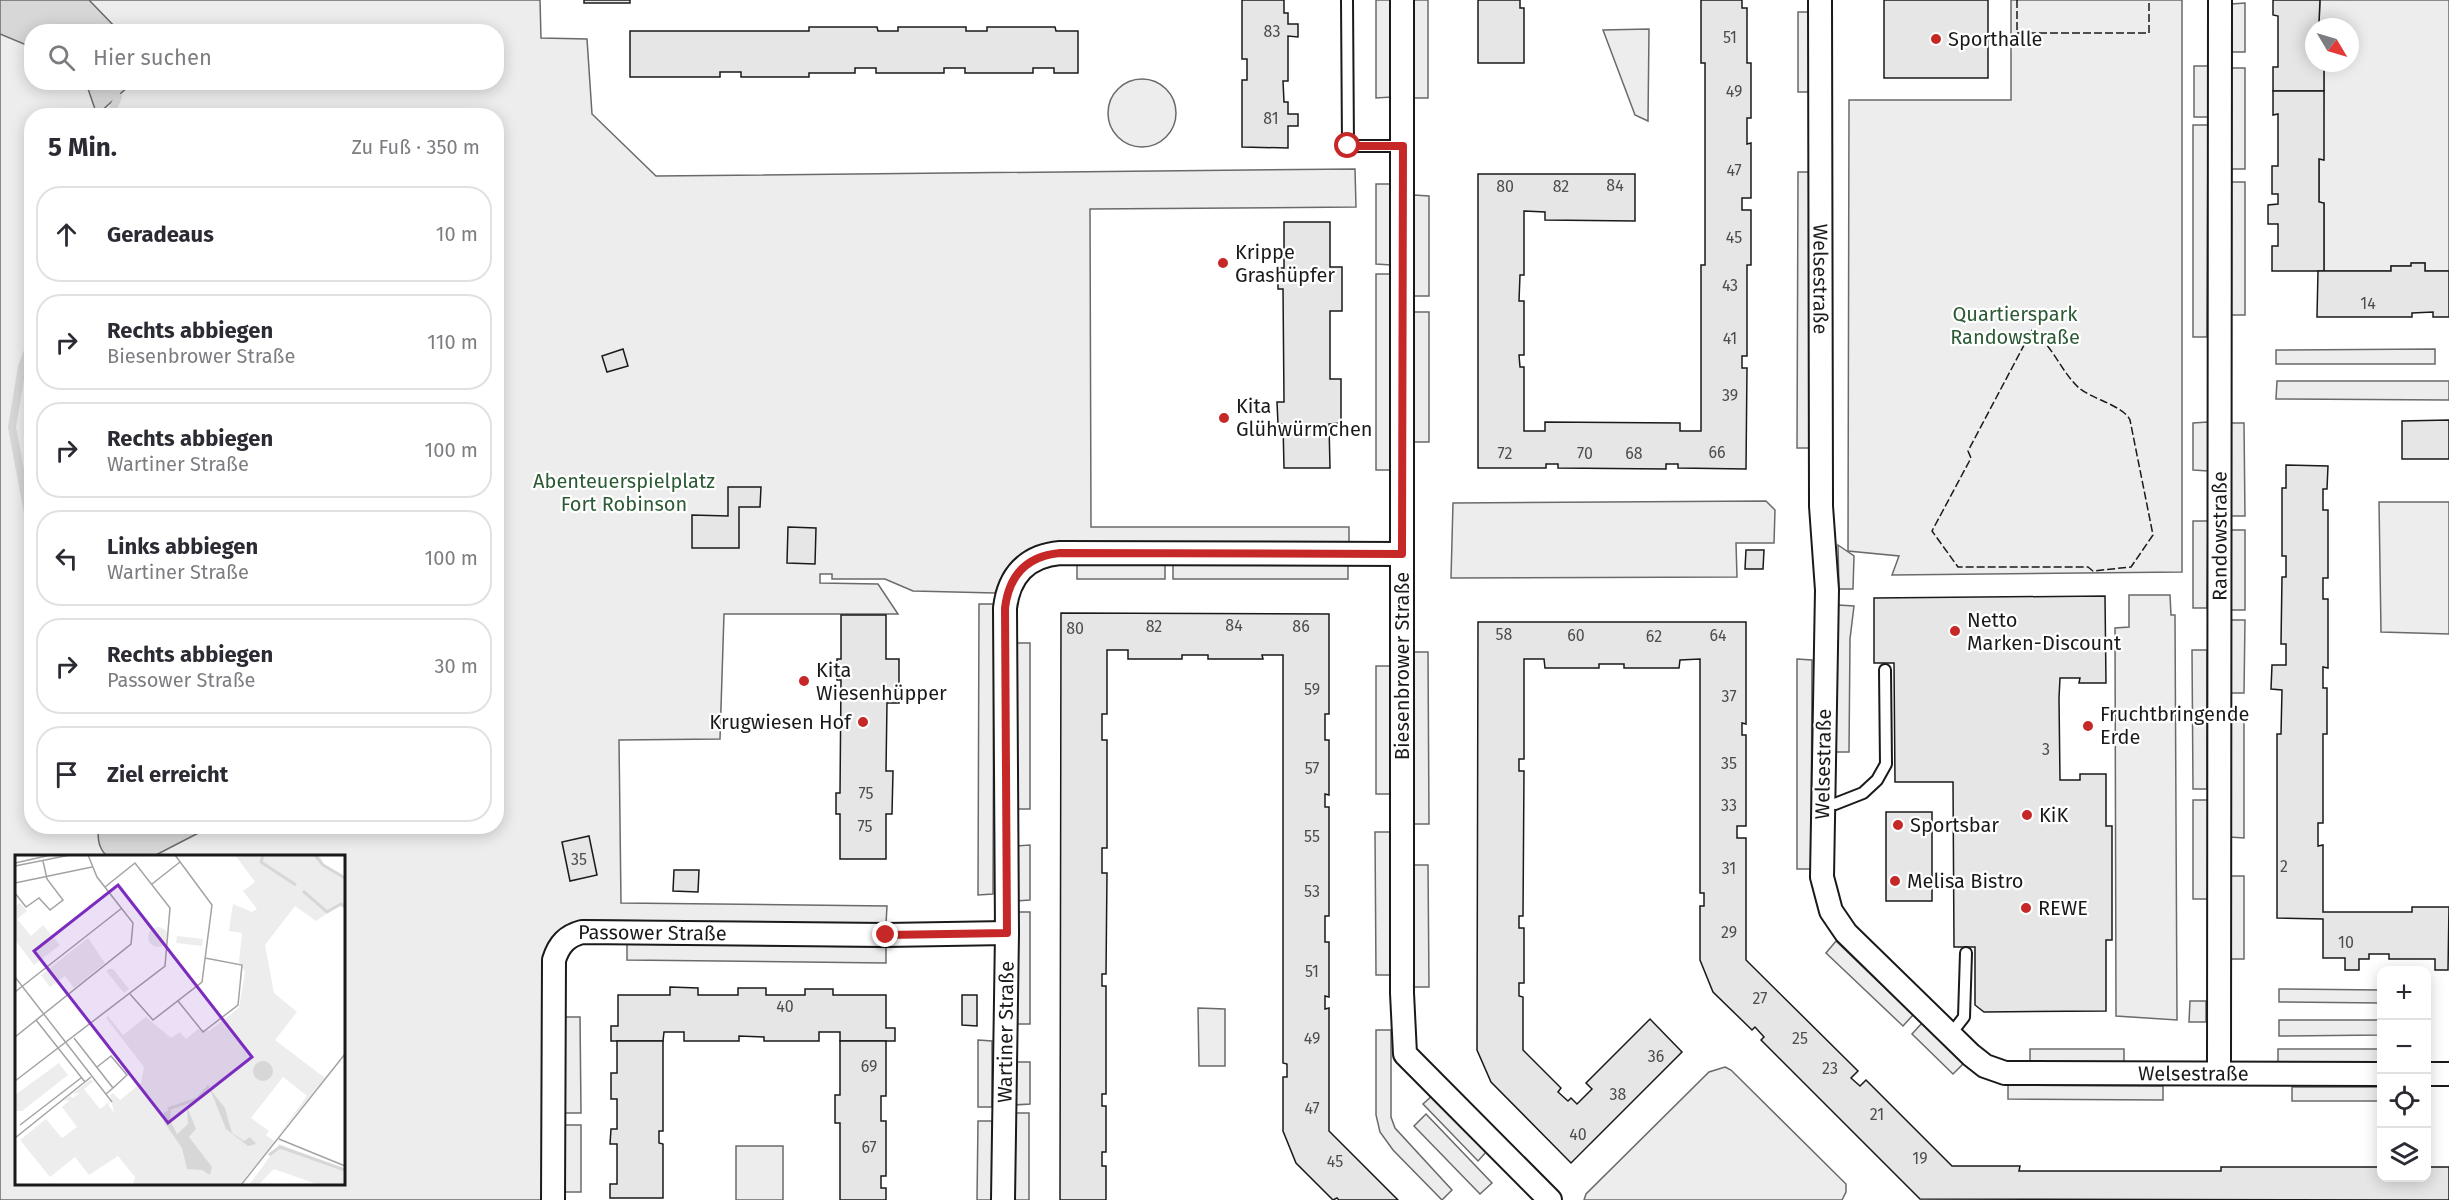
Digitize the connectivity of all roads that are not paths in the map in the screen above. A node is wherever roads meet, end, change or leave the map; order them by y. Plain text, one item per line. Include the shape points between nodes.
1 (1347, 0) edge
2 (1402, 0) edge
3 (1820, 0) edge
4 (2220, 0) edge
5 (1403, 146) junction
6 (1402, 554) junction
7 (1885, 670) dead end
8 (1835, 804) dead end
9 (1007, 933) junction
10 (1966, 953) dead end
11 (1950, 1035) junction
12 (2218, 1073) junction
13 (2377, 1074) edge
14 (2431, 1074) edge
15 (2449, 1074) edge
16 (553, 1200) edge
17 (1003, 1200) edge
18 (1550, 1200) edge

1 - 5 lane via 1348,146
2 - 5 street, Biesenbrower Straße
3 - 11 street, Welsestraße via 1821,496 1827,590 1822,883 1831,911 1845,933
4 - 12 street, Randowstraße
5 - 6 street, Biesenbrower Straße
6 - 9 street, Wartiner Straße via 1060,553 1038,558 1019,570 1006,593 1005,608
6 - 18 street, Biesenbrower Straße via 1402,993 1406,1054
7 - 8 lane via 1886,764 1863,793
9 - 16 street, Passower Straße via 573,934 563,942 554,960
9 - 17 street, Wartiner Straße
10 - 11 lane via 1964,1017
11 - 12 street, Welsestraße via 1985,1066 2005,1073
12 - 13 street, Welsestraße
14 - 15 street

